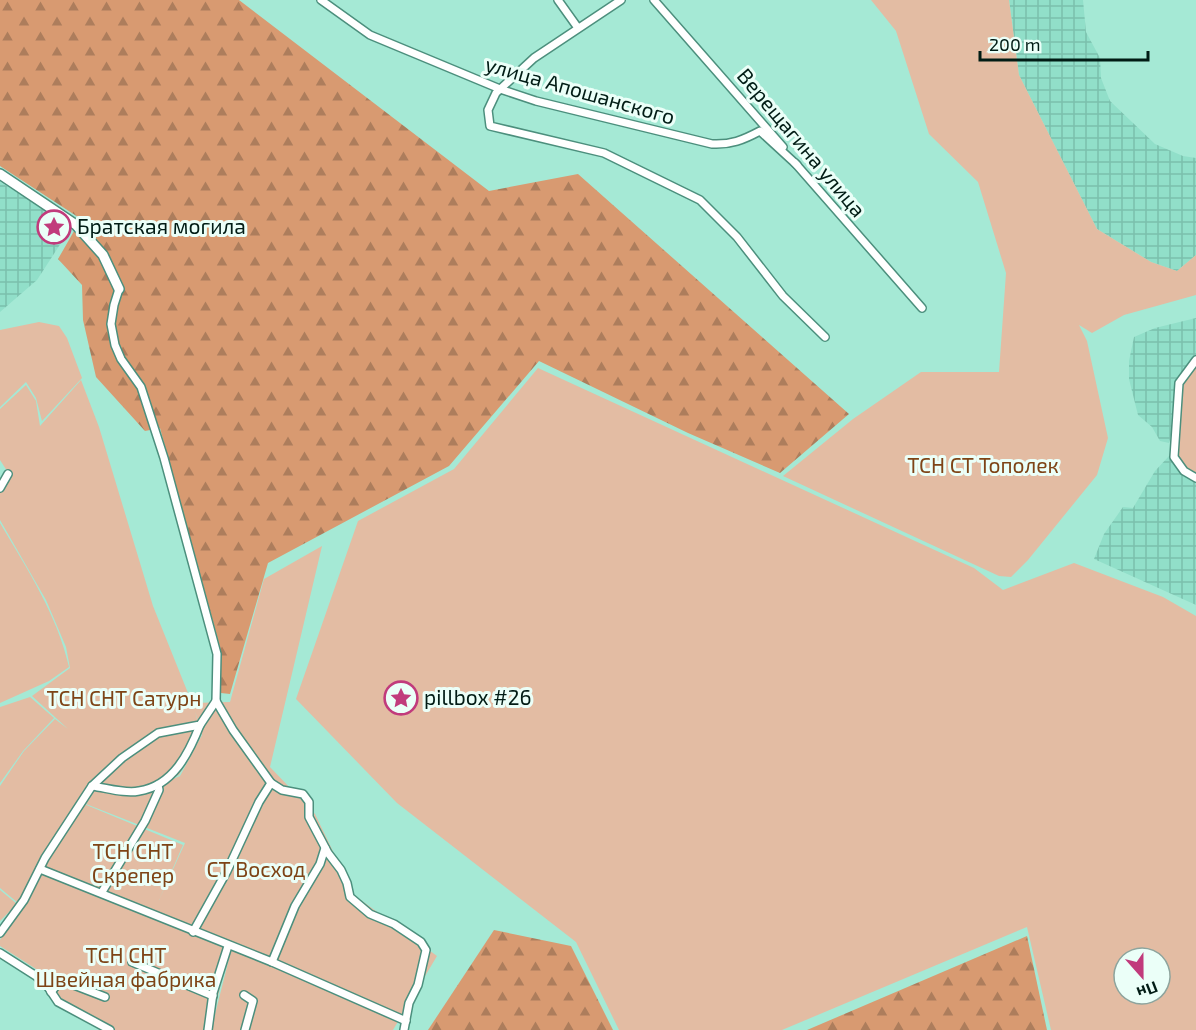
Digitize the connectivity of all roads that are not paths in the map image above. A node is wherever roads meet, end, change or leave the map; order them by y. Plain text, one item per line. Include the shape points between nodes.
1 (321, 0) edge
2 (558, 0) edge
3 (621, 0) edge
4 (654, 0) edge
5 (578, 28) junction
6 (500, 89) junction
7 (797, 165) junction
8 (0, 174) edge
9 (119, 289) joint
10 (922, 308) dead end
11 (825, 337) dead end
12 (1196, 360) edge
13 (8, 474) dead end
14 (1196, 478) edge
15 (0, 488) edge
16 (216, 701) junction
17 (200, 725) junction
18 (271, 783) junction
19 (158, 785) junction
20 (92, 786) junction
21 (325, 848) junction
22 (39, 868) junction
23 (102, 892) junction
24 (193, 932) junction
25 (0, 933) edge
26 (228, 946) junction
27 (0, 952) edge
28 (132, 962) dead end
29 (272, 962) junction
30 (51, 992) junction
31 (244, 995) dead end
32 (213, 996) junction
33 (105, 997) dead end
34 (406, 1021) junction
35 (110, 1030) edge
36 (208, 1030) edge
37 (245, 1030) edge
38 (404, 1030) edge

1 - 6 street, улица Апошанского via 370,36
2 - 5 street
3 - 5 street
4 - 7 street, Верещагина улица
5 - 6 street via 534,58
6 - 7 street, улица Апошанского via 712,144 729,145 760,131
6 - 11 street via 488,110 490,126 604,153 700,200 737,237 783,296
7 - 10 street, Верещагина улица
8 - 9 street via 75,225 103,255
9 - 16 street via 111,324 115,345 141,387 164,458 217,654
12 - 14 street via 1179,383 1174,457 1184,471
13 - 15 street
16 - 17 street
16 - 18 street
17 - 19 street via 178,768
17 - 20 street via 158,733 122,758
18 - 21 street via 282,790 303,794 309,802 309,817
18 - 24 street
19 - 20 street via 130,792
19 - 23 street via 145,821
20 - 22 street
21 - 29 street
21 - 34 street via 341,870 350,897 370,914 421,942 426,950
22 - 23 street
22 - 25 street via 24,900
23 - 24 street
24 - 26 street
26 - 29 street
26 - 32 street
27 - 30 street via 36,976
28 - 32 street
29 - 34 street
30 - 33 street via 61,980
30 - 35 street via 58,1002
31 - 37 street via 252,1001
32 - 36 street
34 - 38 street

